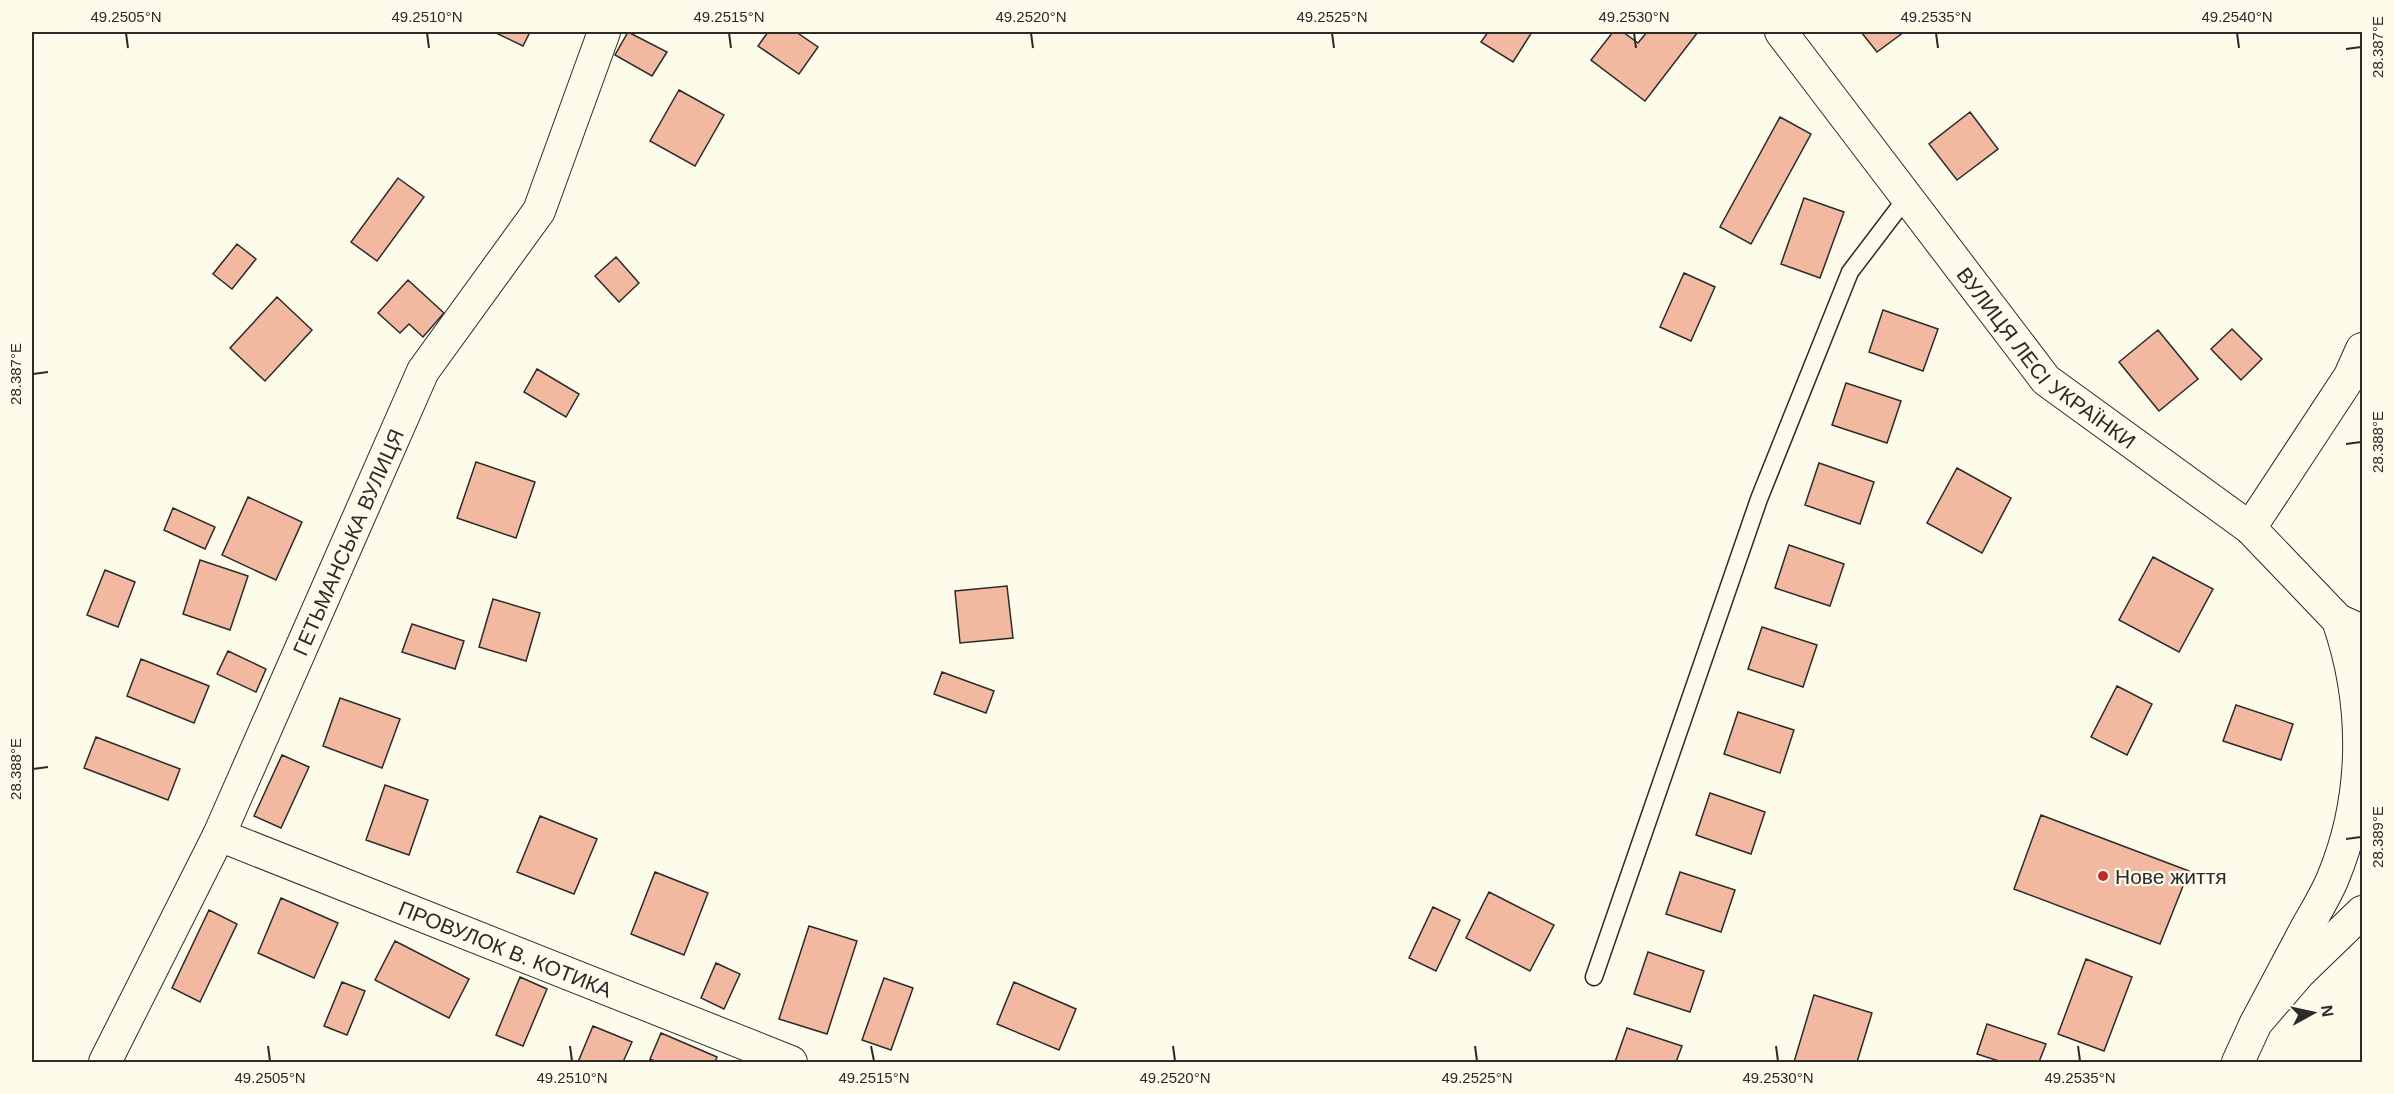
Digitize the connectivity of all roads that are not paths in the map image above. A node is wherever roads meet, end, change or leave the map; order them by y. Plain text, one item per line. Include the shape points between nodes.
1 (604, 32) edge
2 (1781, 32) edge
3 (1907, 197) junction
4 (2362, 349) edge
5 (2250, 528) junction
6 (2350, 625) edge
7 (219, 835) junction
8 (2362, 912) edge
9 (1594, 977) dead end
10 (2256, 1023) junction
11 (105, 1062) edge
12 (791, 1062) edge
13 (2238, 1062) edge

1 - 7 street, ГЕТЬМАНСЬКА ВУЛИЦЯ via 539,211 423,371
2 - 3 street, ВУЛИЦЯ ЛЕСІ УКРАЇНКИ
3 - 5 street, ВУЛИЦЯ ЛЕСІ УКРАЇНКИ via 2046,380
3 - 9 lane via 1850,272 1759,499
4 - 5 street via 2350,376
5 - 6 street, ВУЛИЦЯ ЛЕСІ УКРАЇНКИ
6 - 10 street via 2359,706 2355,798 2347,838 2333,879
7 - 11 street, ГЕТЬМАНСЬКА ВУЛИЦЯ
7 - 12 street, ПРОВУЛОК В. КОТИКА
8 - 10 street via 2299,973
10 - 13 street

